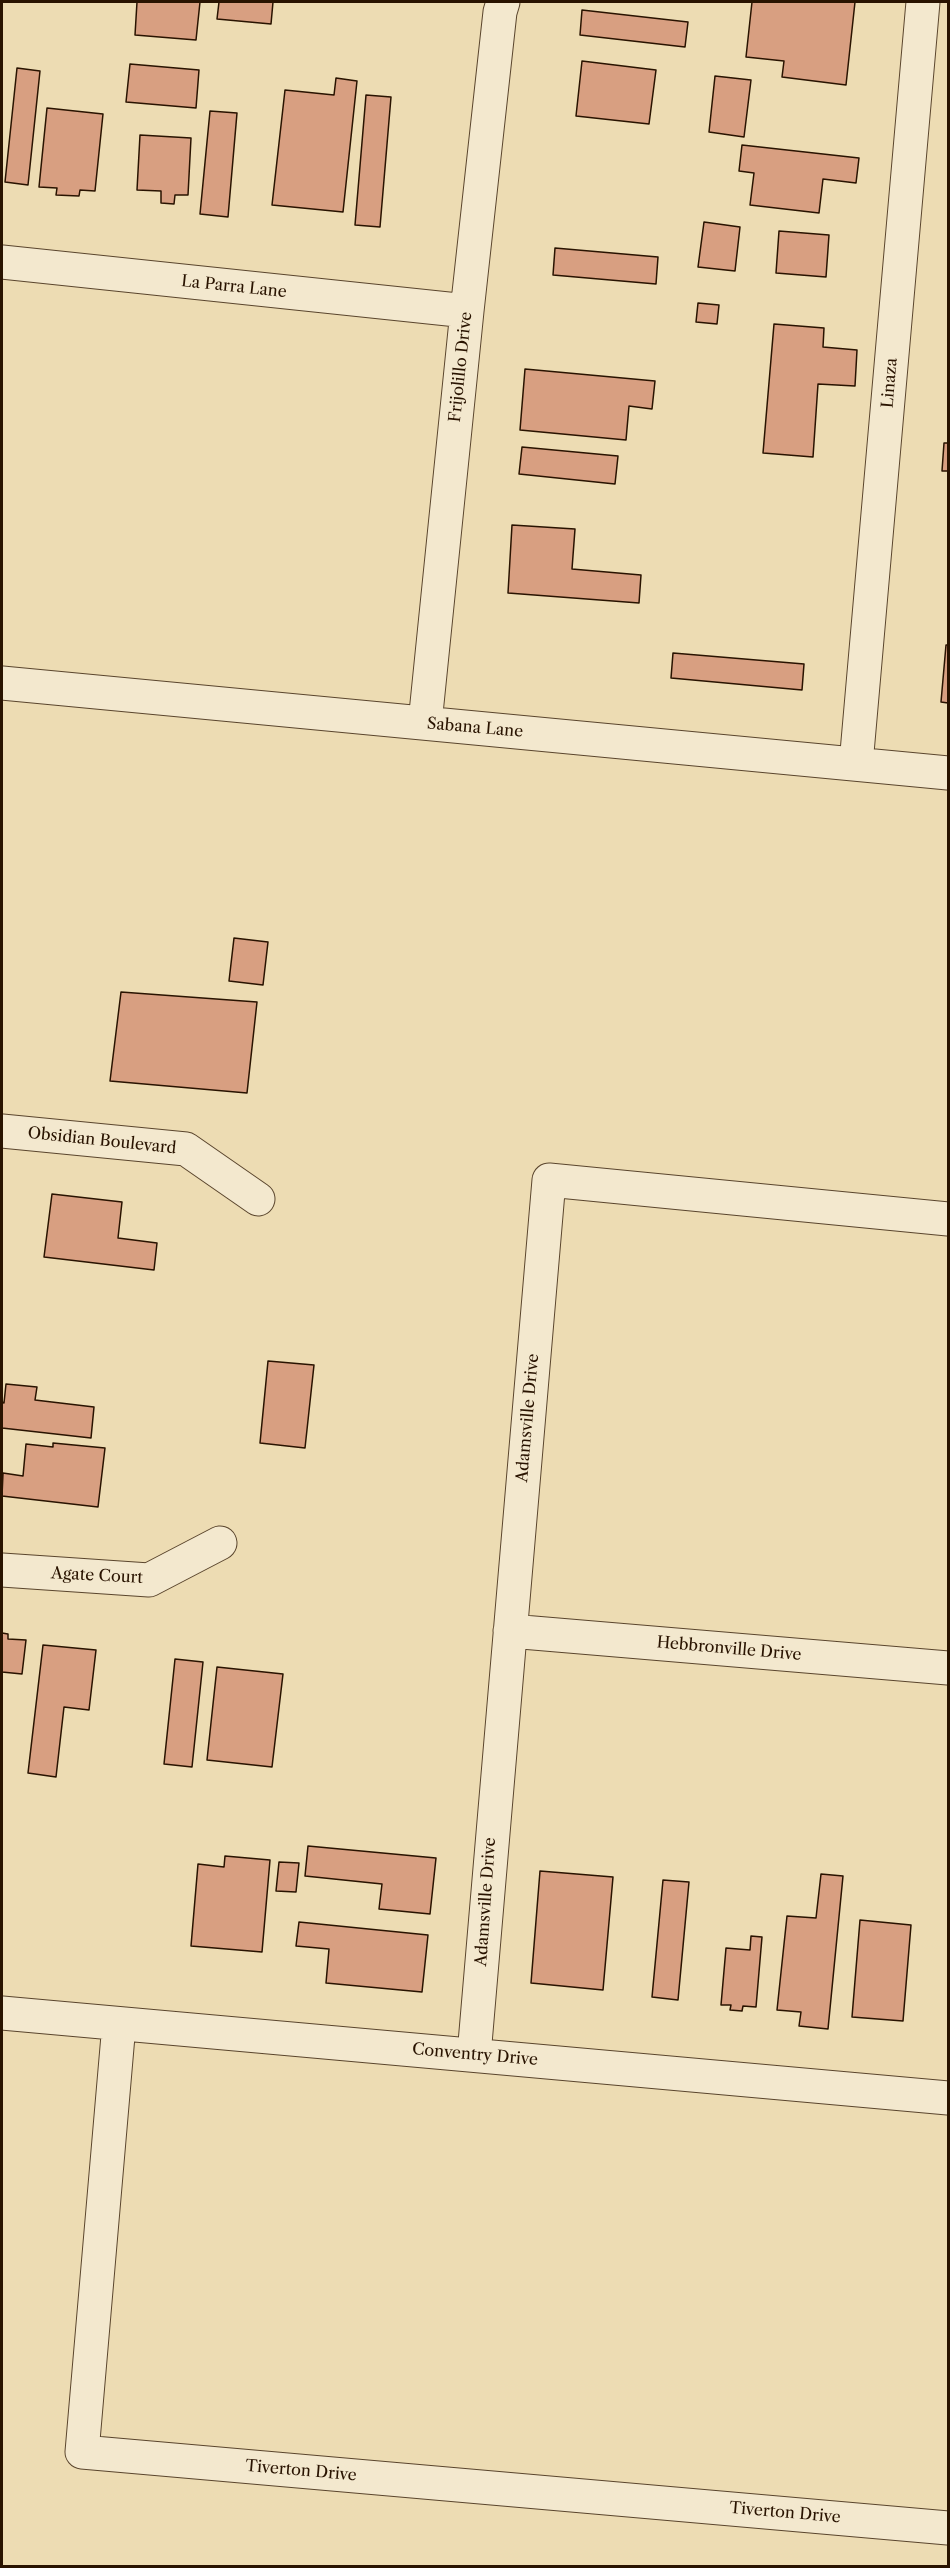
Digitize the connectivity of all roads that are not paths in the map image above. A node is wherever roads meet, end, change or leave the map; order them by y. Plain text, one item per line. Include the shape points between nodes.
1 (923, 2) edge
2 (500, 5) edge
3 (2, 262) edge
4 (466, 311) junction
5 (2, 683) edge
6 (425, 723) junction
7 (856, 764) junction
8 (948, 773) edge
9 (2, 1131) edge
10 (258, 1199) dead end
11 (948, 1219) edge
12 (220, 1543) dead end
13 (2, 1570) edge
14 (510, 1631) junction
15 (948, 1668) edge
16 (2, 2013) edge
17 (119, 2024) junction
18 (474, 2055) junction
19 (948, 2098) edge
20 (948, 2528) edge

1 - 7 street, Linaza
2 - 4 street, Frijolillo Drive
3 - 4 street, La Parra Lane
4 - 6 street, Frijolillo Drive
5 - 6 street, Sabana Lane
6 - 7 street, Sabana Lane
7 - 8 street, Sabana Lane
9 - 10 street, Obsidian Boulevard via 186,1149
11 - 14 street, Adamsville Drive via 549,1180
12 - 13 street, Agate Court via 149,1580
14 - 15 street, Hebbronville Drive
14 - 18 street, Adamsville Drive
16 - 17 street, Conventry Drive
17 - 18 street, Conventry Drive
17 - 20 street, Tiverton Drive via 82,2452
18 - 19 street, Conventry Drive

